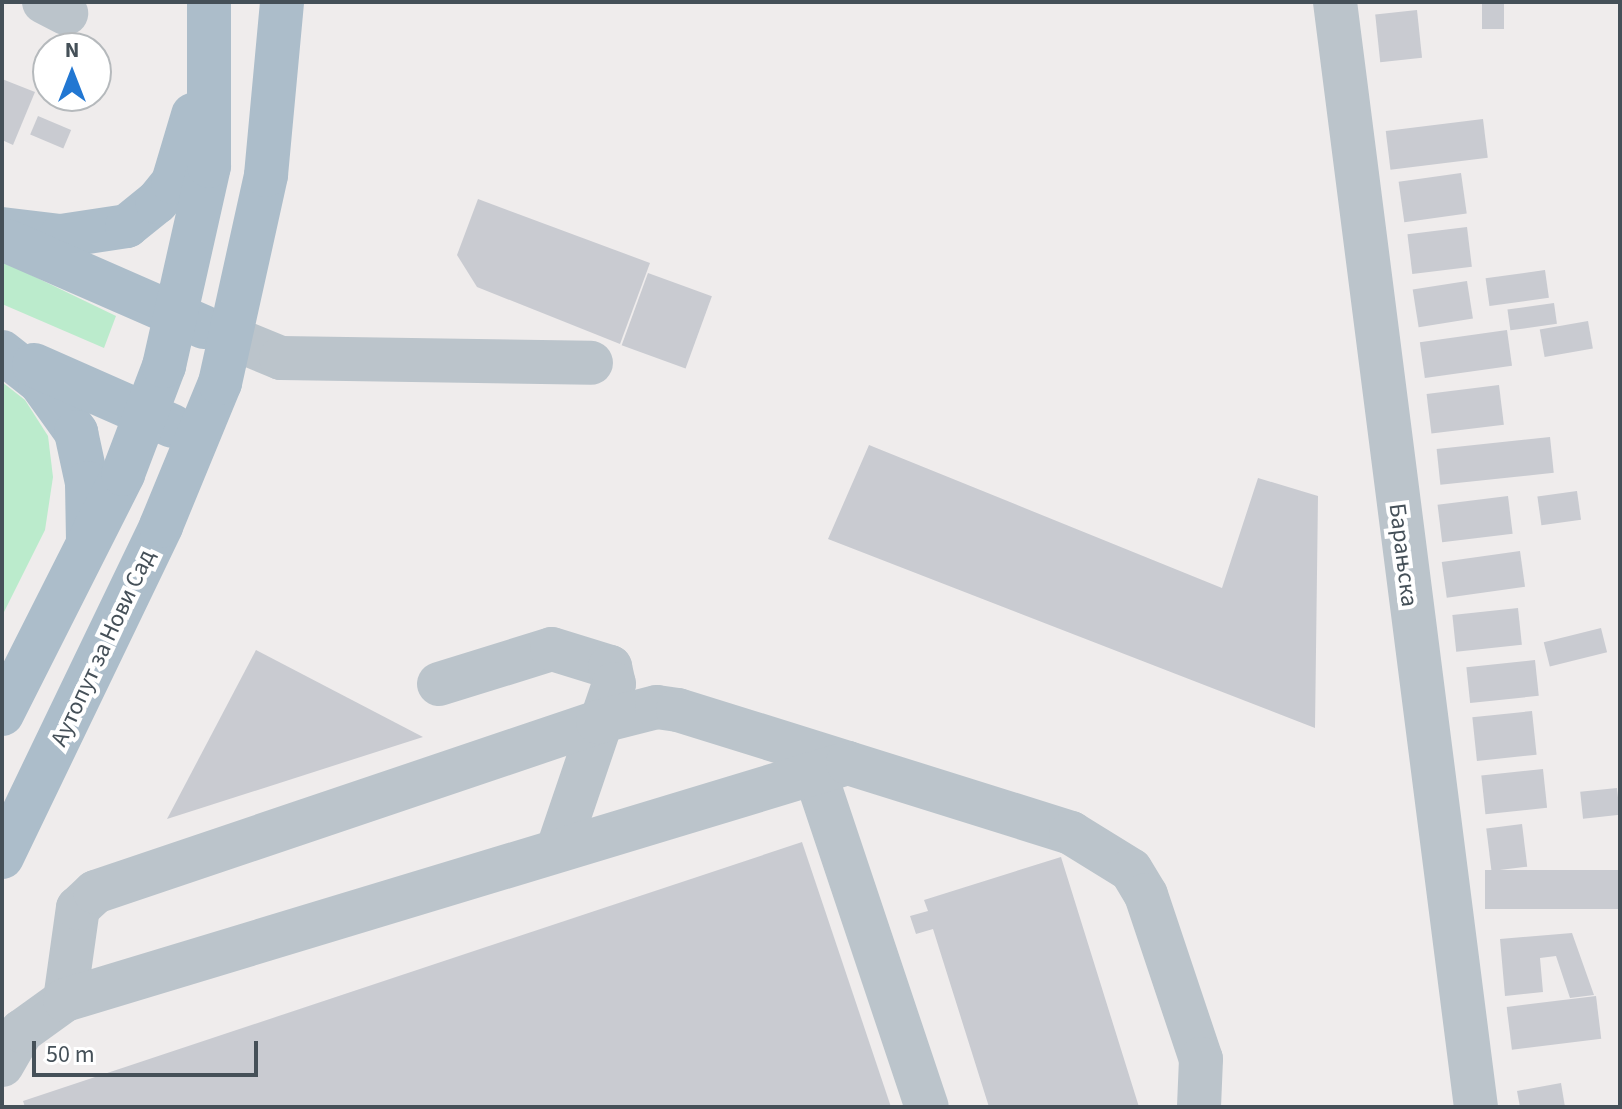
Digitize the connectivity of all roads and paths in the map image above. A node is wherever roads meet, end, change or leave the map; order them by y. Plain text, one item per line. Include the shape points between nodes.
1 (282, 2) edge
2 (1335, 2) edge
3 (209, 16) edge
4 (2, 229) edge
5 (2, 239) edge
6 (178, 316) junction
7 (232, 338) junction
8 (2, 351) edge
9 (591, 363) dead end
10 (147, 415) junction
11 (200, 437) junction
12 (89, 543) junction
13 (439, 684) dead end
14 (2, 714) edge
15 (598, 722) junction
16 (832, 768) junction
17 (557, 851) junction
18 (2, 857) edge
19 (65, 1000) junction
20 (2, 1065) edge
21 (927, 1107) edge
22 (1199, 1107) edge
23 (1476, 1107) edge

1 - 7 main road, Аутопут за Нови Сад via 272,135
2 - 23 street, Барањска
3 - 4 main road via 181,161 157,202 127,226 87,235
3 - 6 main road via 209,166
5 - 6 main road
6 - 7 main road
6 - 10 main road
7 - 9 street via 281,358
7 - 11 main road, Аутопут за Нови Сад
8 - 10 main road
8 - 12 main road via 50,393 76,432 87,483
10 - 11 main road
10 - 12 main road
11 - 18 main road, Аутопут за Нови Сад
12 - 14 main road
13 - 15 street via 543,650 561,651 610,667 614,684
15 - 16 street via 648,708 678,710
15 - 17 street
15 - 19 street via 95,892 76,917
16 - 17 street
16 - 21 street
16 - 22 street via 1071,833 1131,870 1146,895 1201,1059
17 - 19 street
19 - 20 street via 22,1031

